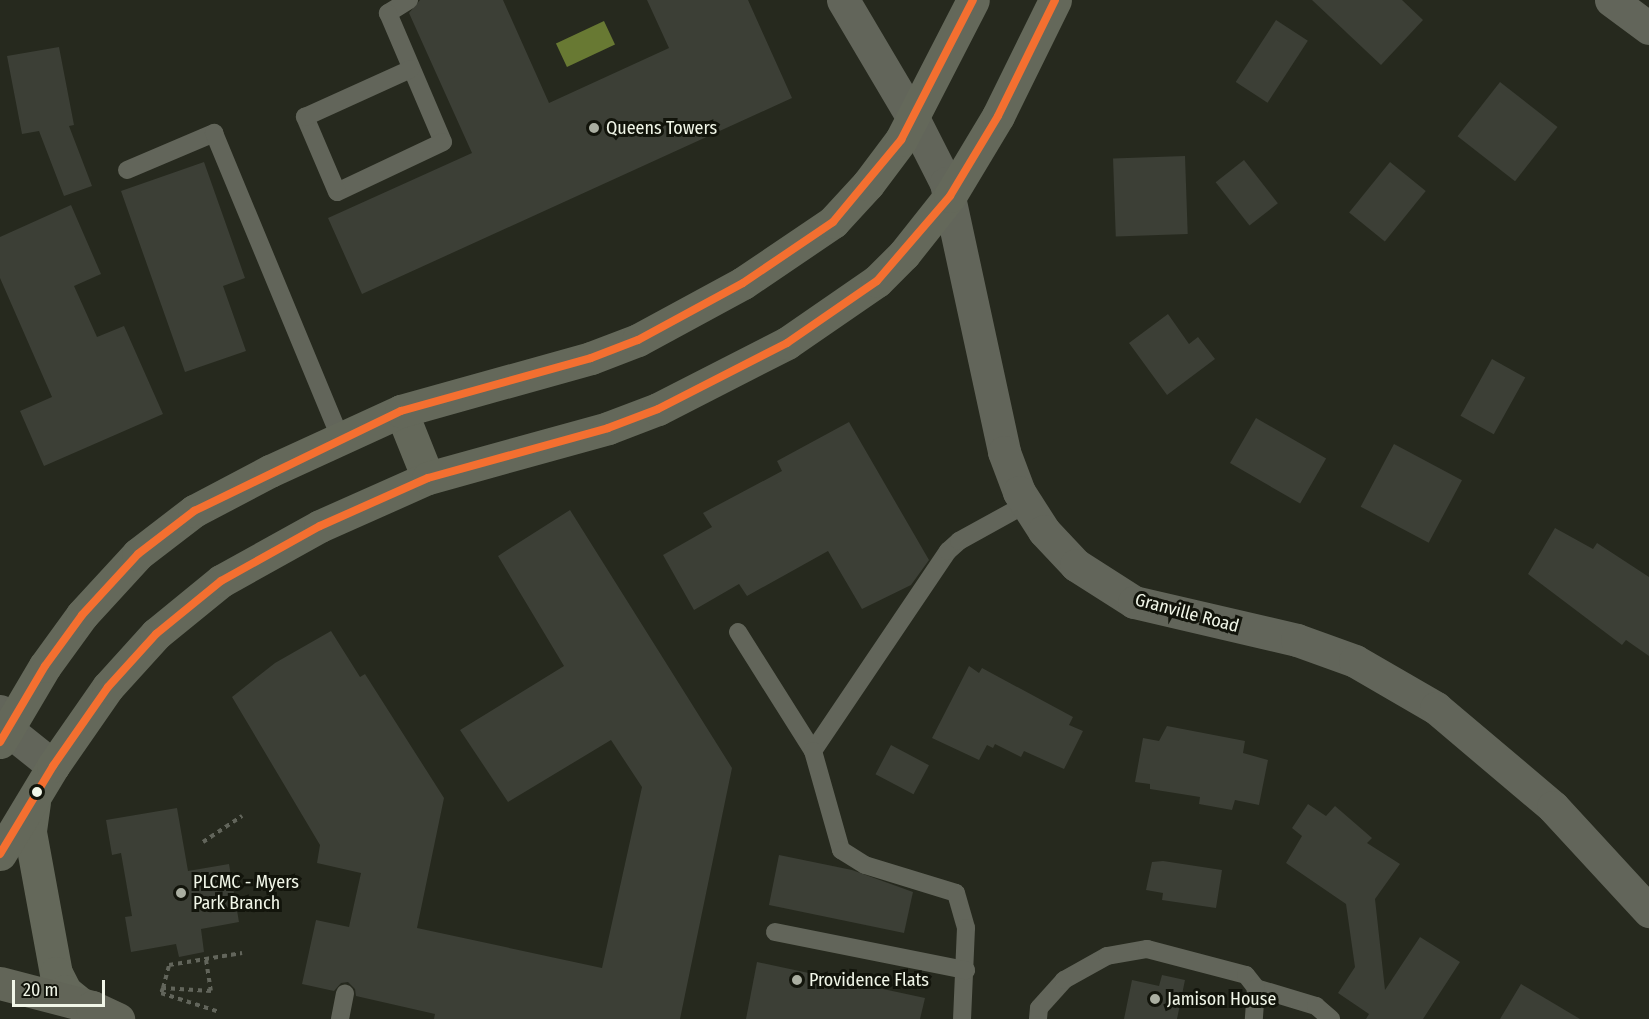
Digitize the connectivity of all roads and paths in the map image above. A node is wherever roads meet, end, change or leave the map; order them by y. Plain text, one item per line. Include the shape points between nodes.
1 (409, 0) edge
2 (843, 0) edge
3 (973, 0) edge
4 (1055, 0) edge
5 (1611, 0) edge
6 (1649, 28) edge
7 (411, 69) junction
8 (914, 120) junction
9 (127, 170) dead end
10 (950, 196) junction
11 (401, 411) junction
12 (340, 437) junction
13 (428, 478) junction
14 (1026, 504) junction
15 (738, 632) dead end
16 (2, 728) edge
17 (813, 751) junction
18 (47, 776) junction
19 (242, 816) dead end
20 (203, 842) dead end
21 (0, 854) edge
22 (1649, 911) edge
23 (775, 932) dead end
24 (242, 952) dead end
25 (206, 960) junction
26 (966, 970) junction
27 (0, 983) edge
28 (163, 988) junction
29 (1256, 988) junction
30 (345, 993) dead end
31 (80, 1004) junction
32 (219, 1012) dead end
33 (118, 1019) edge
34 (340, 1019) edge
35 (962, 1019) edge
36 (1038, 1019) edge
37 (1254, 1019) edge
38 (1331, 1019) edge

1 - 7 lane via 388,13
2 - 8 street, Granville Road
3 - 8 main road
4 - 10 main road via 998,116
5 - 6 street
7 - 7 lane via 443,142 337,192 305,117
8 - 10 street, Granville Road
8 - 11 main road via 883,166 846,209 802,245 669,325 610,351
9 - 12 lane via 214,133
10 - 13 main road via 877,281 749,364 634,419
10 - 14 street, Granville Road via 995,419
11 - 12 main road
11 - 13 main road
12 - 16 main road via 194,511 138,554 62,640
13 - 18 main road via 320,526 243,567 200,596 132,658
14 - 17 lane via 948,551
14 - 22 street, Granville Road via 1076,564 1134,602 1297,640 1383,675 1436,708 1553,807
15 - 17 lane
16 - 18 street
17 - 26 lane via 841,850 865,865 956,893 966,928
18 - 21 main road
18 - 31 main road via 30,821 35,861 57,980
19 - 20 path
23 - 26 lane
24 - 25 path
25 - 28 path via 169,965
25 - 28 path via 211,991
26 - 35 lane
27 - 31 main road
28 - 32 path via 161,993
29 - 36 lane via 1246,975 1147,950 1107,956 1064,980 1040,1008
29 - 37 lane
29 - 38 lane via 1316,1006
30 - 34 lane
31 - 33 main road

